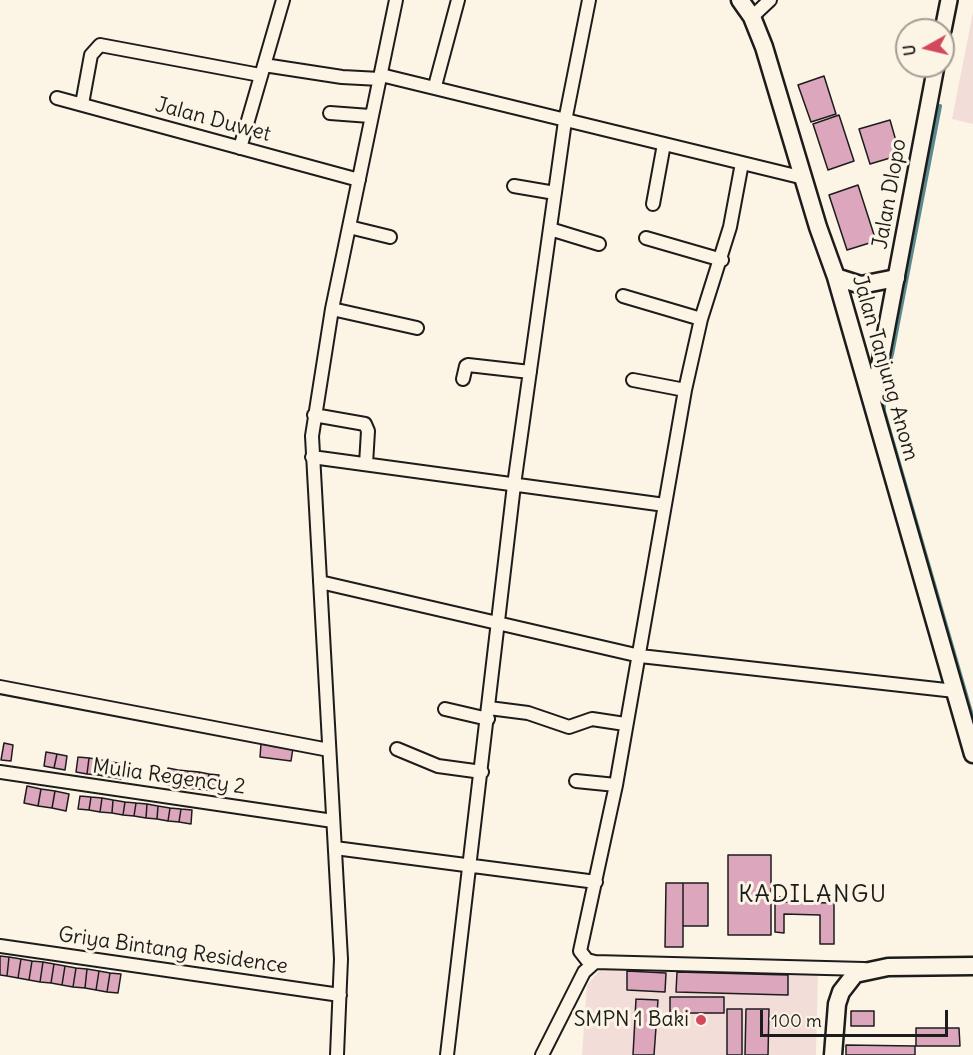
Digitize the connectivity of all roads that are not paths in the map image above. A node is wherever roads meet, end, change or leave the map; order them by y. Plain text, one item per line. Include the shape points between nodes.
1 (283, 0) edge
2 (396, 0) edge
3 (458, 0) edge
4 (590, 0) edge
5 (740, 0) edge
6 (770, 0) edge
7 (949, 0) edge
8 (752, 17) junction
9 (945, 18) edge
10 (262, 70) junction
11 (381, 77) junction
12 (934, 78) edge
13 (435, 86) junction
14 (57, 98) dead end
15 (82, 104) junction
16 (330, 113) dead end
17 (370, 116) junction
18 (565, 121) junction
19 (664, 144) junction
20 (240, 148) junction
21 (742, 163) junction
22 (804, 177) junction
23 (358, 180) junction
24 (514, 186) dead end
25 (555, 193) junction
26 (653, 204) dead end
27 (349, 227) junction
28 (550, 229) junction
29 (390, 237) dead end
30 (646, 238) dead end
31 (599, 244) dead end
32 (722, 260) junction
33 (836, 277) junction
34 (896, 278) junction
35 (623, 296) dead end
36 (332, 309) junction
37 (701, 319) junction
38 (417, 328) dead end
39 (530, 372) junction
40 (462, 379) dead end
41 (633, 380) dead end
42 (685, 390) junction
43 (873, 400) junction
44 (314, 416) junction
45 (312, 457) junction
46 (366, 464) junction
47 (514, 485) junction
48 (665, 505) junction
49 (320, 582) junction
50 (499, 625) junction
51 (640, 656) junction
52 (0, 687) edge
53 (955, 691) junction
54 (445, 710) dead end
55 (489, 714) junction
56 (625, 724) junction
57 (329, 750) junction
58 (398, 750) dead end
59 (973, 754) edge
60 (0, 772) edge
61 (482, 772) junction
62 (576, 781) dead end
63 (616, 785) junction
64 (333, 821) junction
65 (335, 848) junction
66 (471, 867) junction
67 (596, 882) junction
68 (0, 946) edge
69 (595, 962) junction
70 (973, 966) edge
71 (868, 969) junction
72 (340, 995) junction
73 (337, 1055) edge
74 (447, 1055) edge
75 (542, 1055) edge
76 (833, 1055) edge

1 - 10 street
2 - 11 street
3 - 13 street
4 - 18 street
5 - 8 main road, Jalan Tanjung Anom
6 - 8 street
7 - 9 street
8 - 22 main road, Jalan Tanjung Anom
10 - 11 street
10 - 15 street via 100,45 91,55
10 - 20 street
11 - 13 street
11 - 17 street
12 - 34 street, Jalan Dlopo
13 - 18 street
14 - 15 street, Jalan Duwet
15 - 20 street, Jalan Duwet
16 - 17 street
17 - 23 street
18 - 19 street
18 - 25 street
19 - 21 street
19 - 26 street
20 - 23 street, Jalan Duwet
21 - 22 street
21 - 32 street
22 - 33 main road, Jalan Tanjung Anom
23 - 27 street
24 - 25 street
25 - 28 street
27 - 29 street
27 - 36 street
28 - 31 street
28 - 39 street
30 - 32 street
32 - 37 street
33 - 34 main road via 861,285
33 - 43 main road, Jalan Tanjung Anom
34 - 43 street, Jalan Dlopo
35 - 37 street
36 - 38 street
36 - 44 street
37 - 42 street
39 - 40 street via 468,365
39 - 47 street
41 - 42 street
42 - 48 street
43 - 53 main road, Jalan Tanjung Anom
44 - 45 street
44 - 46 street via 365,424
45 - 46 street
45 - 49 street
46 - 47 street
47 - 48 street
47 - 50 street
48 - 51 street
49 - 50 street
49 - 57 street
50 - 51 street
50 - 55 street
51 - 53 street
51 - 56 street
52 - 57 street
53 - 59 main road, Jalan Tanjung Anom
54 - 55 street
55 - 56 street via 528,713 569,727 592,719
55 - 61 street
56 - 63 street
57 - 64 street
58 - 61 street via 438,766
60 - 64 street, Mulia Regency 2
61 - 66 street
62 - 63 street
63 - 67 street
64 - 65 street
65 - 66 street
65 - 72 street
66 - 67 street
66 - 74 street
67 - 69 street via 580,951 584,958
68 - 72 street, Griya Bintang Residence
69 - 71 street
69 - 75 street via 584,972
70 - 71 main road
71 - 76 main road via 855,974 841,992
72 - 73 street

